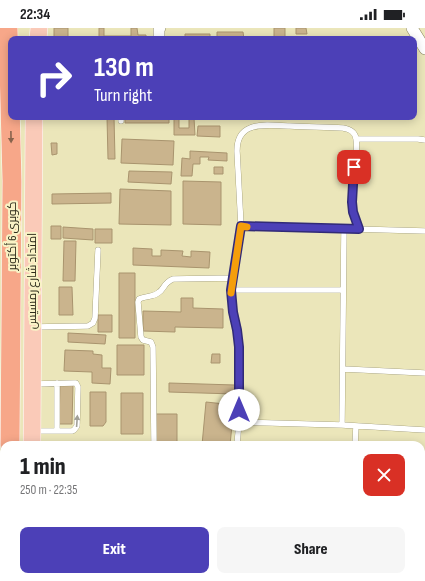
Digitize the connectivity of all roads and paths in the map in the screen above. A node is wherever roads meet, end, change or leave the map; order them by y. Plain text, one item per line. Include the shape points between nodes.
1 (417, 36) edge
2 (425, 49) edge
3 (10, 120) edge
4 (23, 120) edge
5 (34, 120) edge
6 (356, 139) junction
7 (425, 140) edge
8 (241, 226) junction
9 (344, 228) junction
10 (359, 229) junction
11 (425, 231) edge
12 (98, 250) dead end
13 (233, 278) junction
14 (231, 290) junction
15 (343, 290) junction
16 (32, 327) junction
17 (343, 369) junction
18 (425, 374) edge
19 (57, 383) junction
20 (32, 384) junction
21 (239, 422) junction
22 (342, 425) junction
23 (356, 426) junction
24 (425, 430) edge
25 (57, 431) junction
26 (10, 441) edge
27 (29, 441) edge
28 (29, 441) edge
29 (32, 441) edge
30 (154, 441) edge
31 (237, 441) edge
32 (355, 441) edge

1 - 2 street
3 -> 26 highway, كوبرى 6 أكتوبر
4 - 27 highway, كوبرى 6 أكتوبر
5 - 16 main road, امتداد شارع رمسيس
6 - 7 lane
6 - 8 lane via 353,132 343,128 267,125 250,128 244,132 237,144
6 - 10 lane via 352,202
8 - 9 lane
8 - 13 lane
9 - 10 lane
9 - 15 lane
10 - 11 lane
12 - 16 lane via 96,318 93,323 88,326
13 - 14 lane
13 - 30 lane via 172,279 157,294 139,299 141,337 151,342 153,347
14 - 15 lane
14 - 21 lane via 239,347
15 - 17 lane
16 - 20 main road, امتداد شارع رمسيس
17 - 18 lane
17 - 22 lane
19 - 20 lane
19 - 25 lane
25 -> 19 lane via 72,431 77,426 78,387 76,383
20 - 28 main road, امتداد شارع رمسيس
21 - 22 lane
21 - 31 lane
22 - 23 lane
23 - 24 lane
23 - 32 lane
25 - 29 lane

